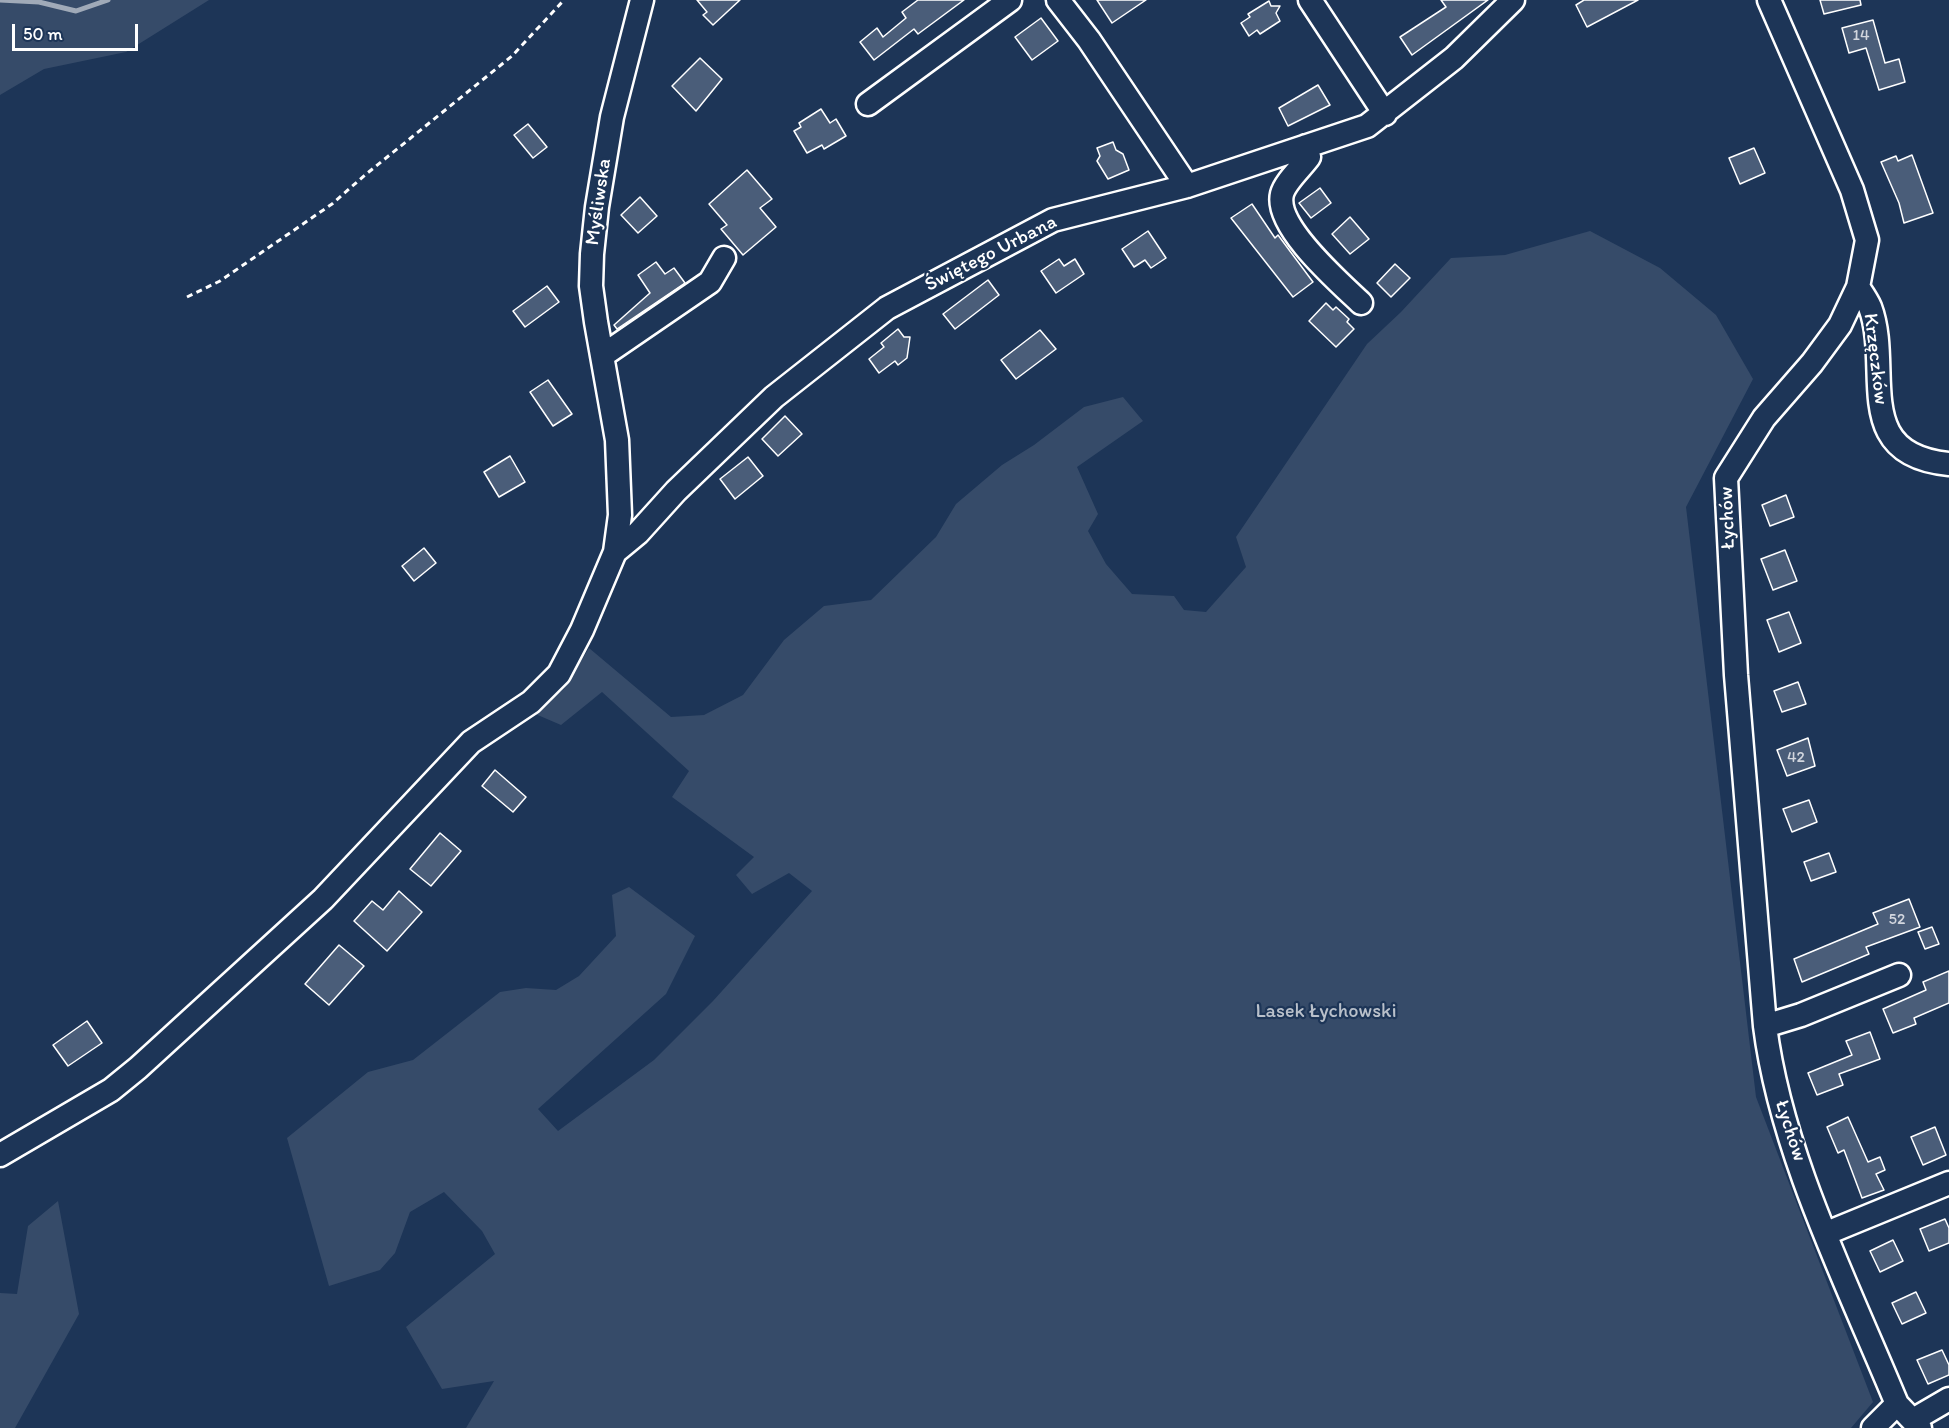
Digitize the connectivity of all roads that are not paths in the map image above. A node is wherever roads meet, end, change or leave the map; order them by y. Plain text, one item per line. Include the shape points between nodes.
1 (642, 0) edge
2 (1010, 0) edge
3 (1058, 0) edge
4 (1310, 0) edge
5 (1513, 0) edge
6 (1769, 0) edge
7 (868, 104) dead end
8 (1385, 114) junction
9 (1306, 146) junction
10 (1187, 186) junction
11 (724, 258) dead end
12 (1858, 287) junction
13 (1361, 303) dead end
14 (602, 356) junction
15 (1949, 464) edge
16 (615, 552) junction
17 (1899, 975) dead end
18 (1765, 1026) junction
19 (0, 1155) edge
20 (1949, 1183) edge
21 (1827, 1233) junction
22 (1949, 1399) edge
23 (1910, 1417) edge
24 (1873, 1428) edge

1 - 14 street, Myśliwska via 612,117 597,207 591,286
2 - 7 street
3 - 10 street
4 - 8 street
5 - 8 street, Świętego Urbana via 1454,58
6 - 12 street, Łychów via 1852,190 1866,240
8 - 9 street, Świętego Urbana via 1367,126
9 - 10 street, Świętego Urbana
9 - 13 street via 1310,157 1282,192 1281,208 1296,234
10 - 16 street, Świętego Urbana via 1053,220 887,308 774,397
11 - 14 street via 710,282
12 - 15 street, Krzęczków via 1870,307 1880,408 1886,426 1899,445 1925,462
12 - 18 street, Łychów via 1839,325 1764,418 1726,478 1736,675
14 - 16 street, Myśliwska via 617,440 620,515
16 - 19 street via 559,674 531,702 471,742 323,899 138,1068 111,1090
17 - 18 street
18 - 21 street, Łychów via 1780,1105
20 - 21 street
21 - 23 street, Łychów
22 - 23 street
23 - 24 street

